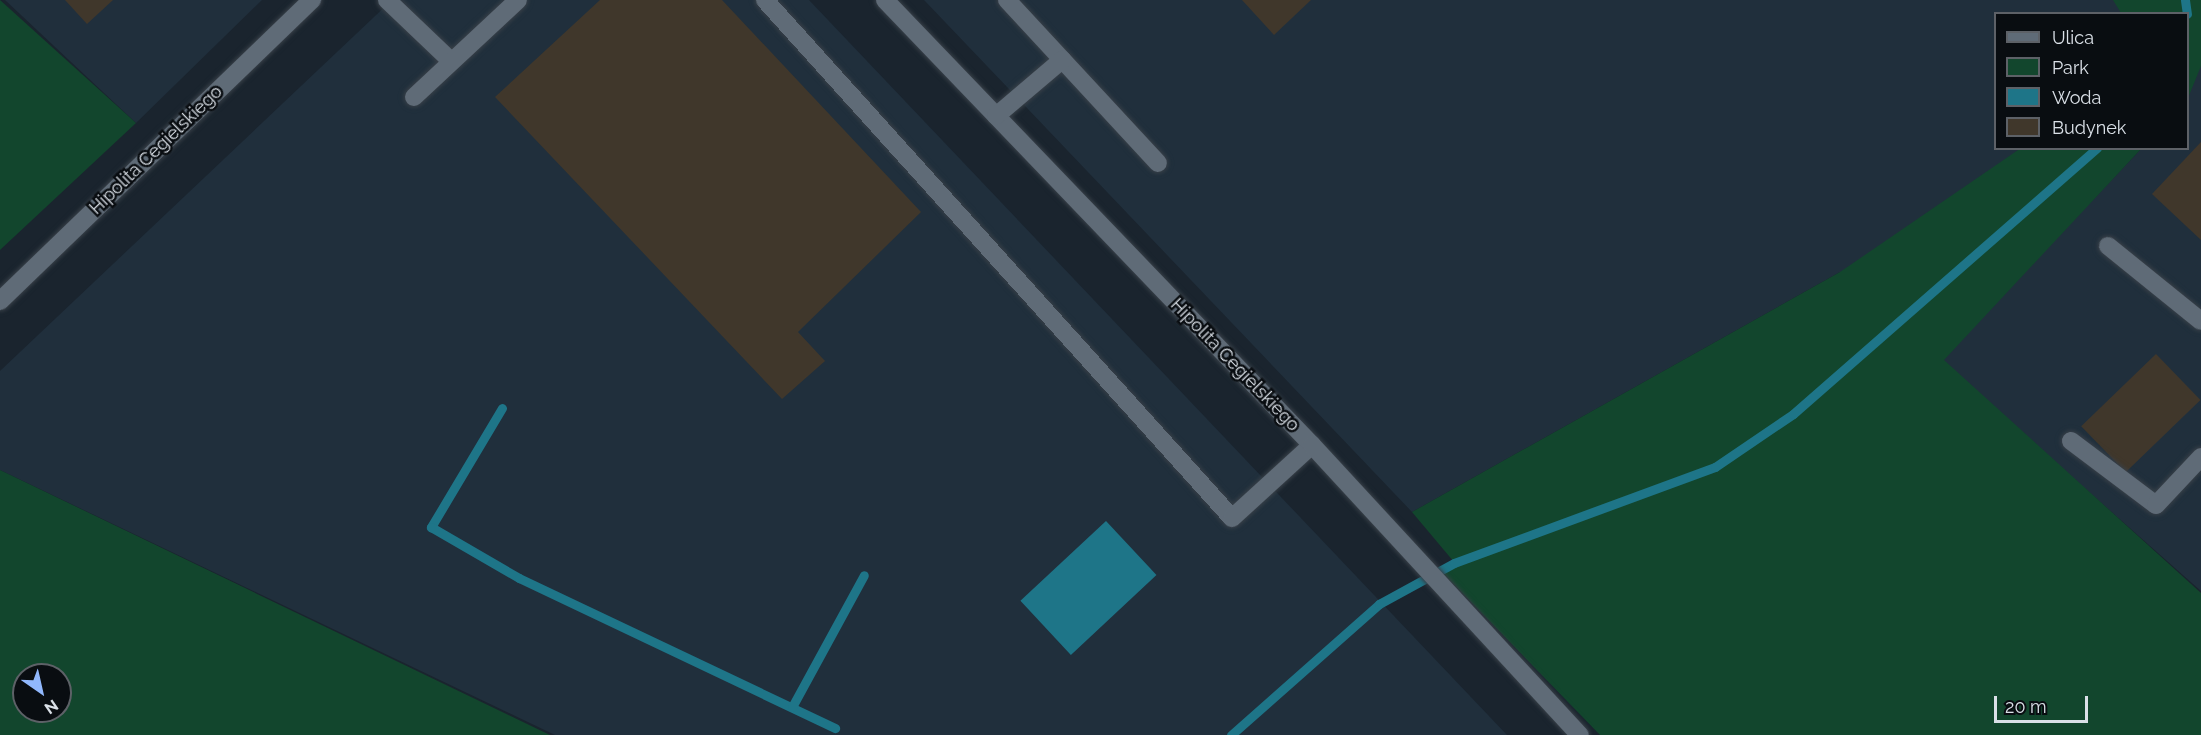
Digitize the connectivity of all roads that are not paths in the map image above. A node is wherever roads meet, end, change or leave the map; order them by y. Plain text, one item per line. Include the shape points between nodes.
1 (312, 0) edge
2 (387, 0) edge
3 (518, 0) edge
4 (765, 0) edge
5 (885, 0) edge
6 (1007, 0) edge
7 (1062, 60) junction
8 (451, 61) junction
9 (414, 97) dead end
10 (996, 116) junction
11 (1158, 163) dead end
12 (2108, 246) dead end
13 (0, 301) edge
14 (2201, 321) edge
15 (2071, 441) dead end
16 (1312, 445) junction
17 (2201, 457) edge
18 (1580, 735) edge

1 - 13 street, Hipolita Cegielskiego
2 - 8 street
3 - 8 street
4 - 16 street via 1232,518
5 - 10 street, Hipolita Cegielskiego
6 - 7 street
7 - 10 street
7 - 11 street
8 - 9 street
10 - 16 street, Hipolita Cegielskiego
12 - 14 street
15 - 17 street via 2156,505
16 - 18 street, Hipolita Cegielskiego

